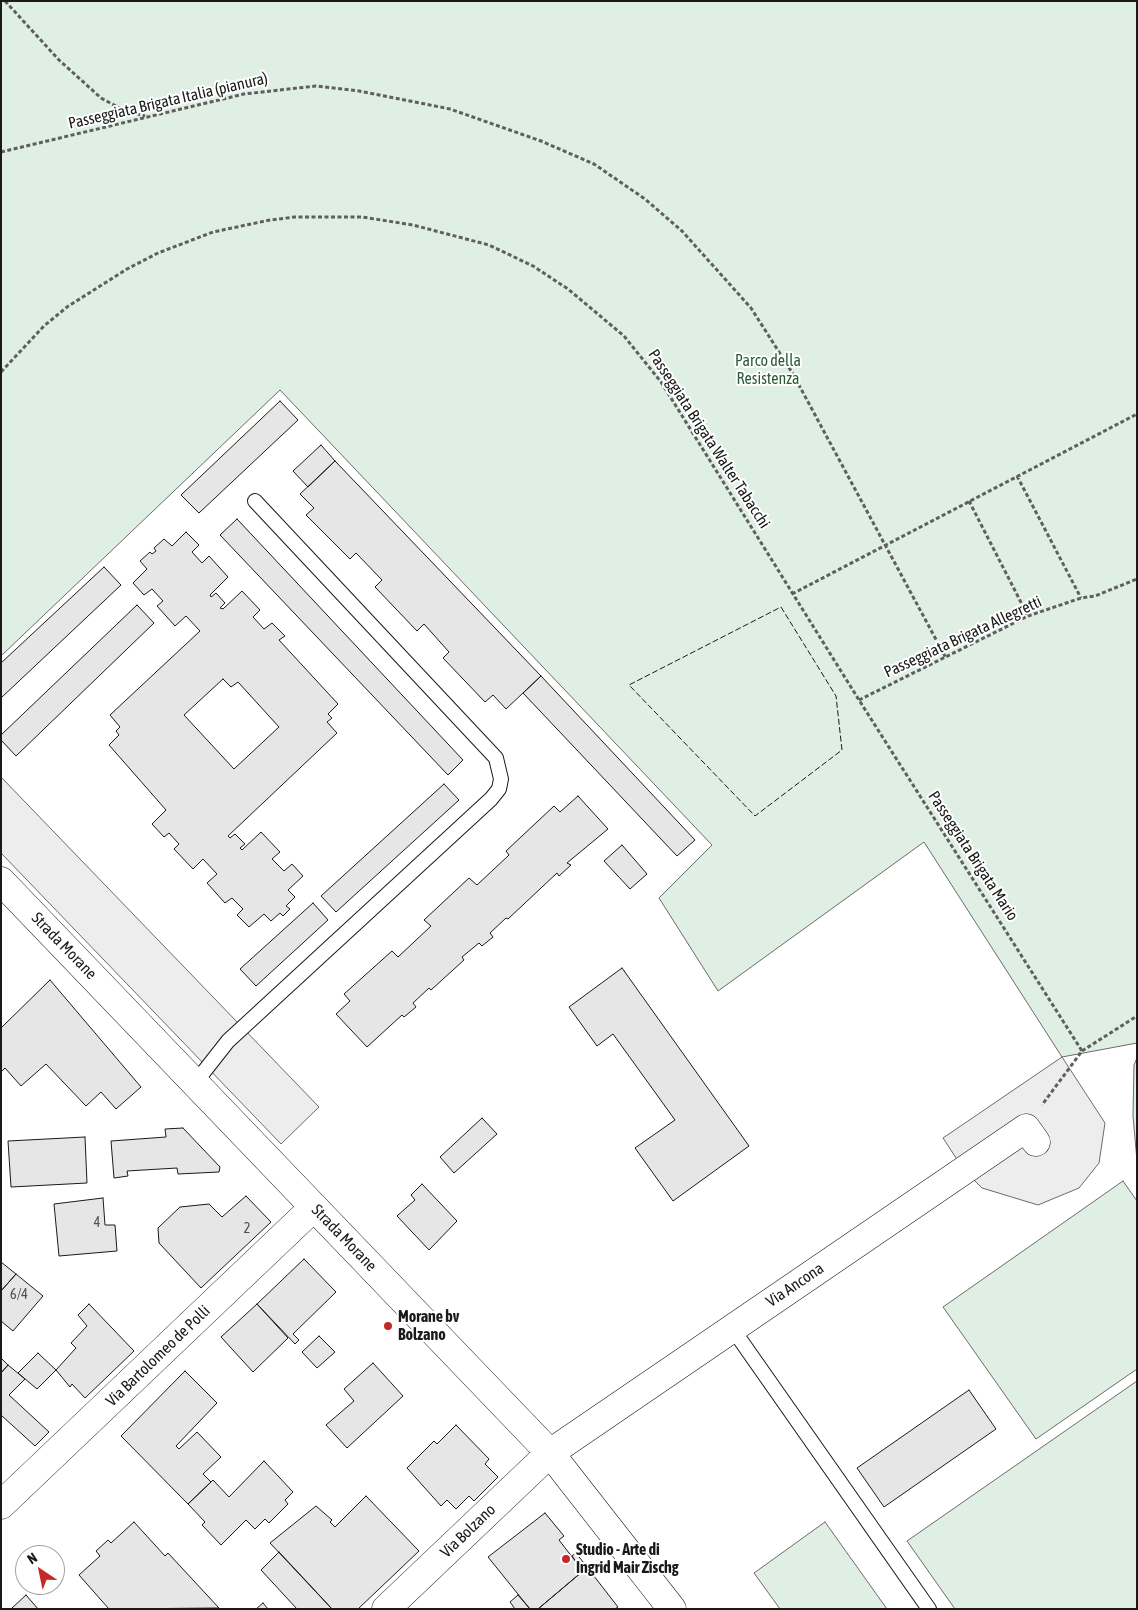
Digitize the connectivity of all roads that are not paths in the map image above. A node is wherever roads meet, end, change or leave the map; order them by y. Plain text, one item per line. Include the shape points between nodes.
1 (255, 501) dead end
2 (1, 881) edge
3 (195, 1083) junction
4 (1031, 1135) road end
5 (314, 1207) junction
6 (732, 1328) junction
7 (550, 1453) junction
8 (5, 1495) edge
9 (386, 1609) edge
10 (672, 1609) edge
11 (929, 1609) edge

1 - 3 lane via 496,758 501,779 491,799 228,1041
2 - 3 street, Strada Morane
3 - 5 street, Strada Morane
4 - 6 street, Via Ancona
5 - 7 street, Strada Morane
5 - 8 street, Via Bartolomeo de Polli
6 - 7 street, Via Ancona
6 - 11 lane
7 - 9 street, Via Bolzano
7 - 10 street, Strada Morane

